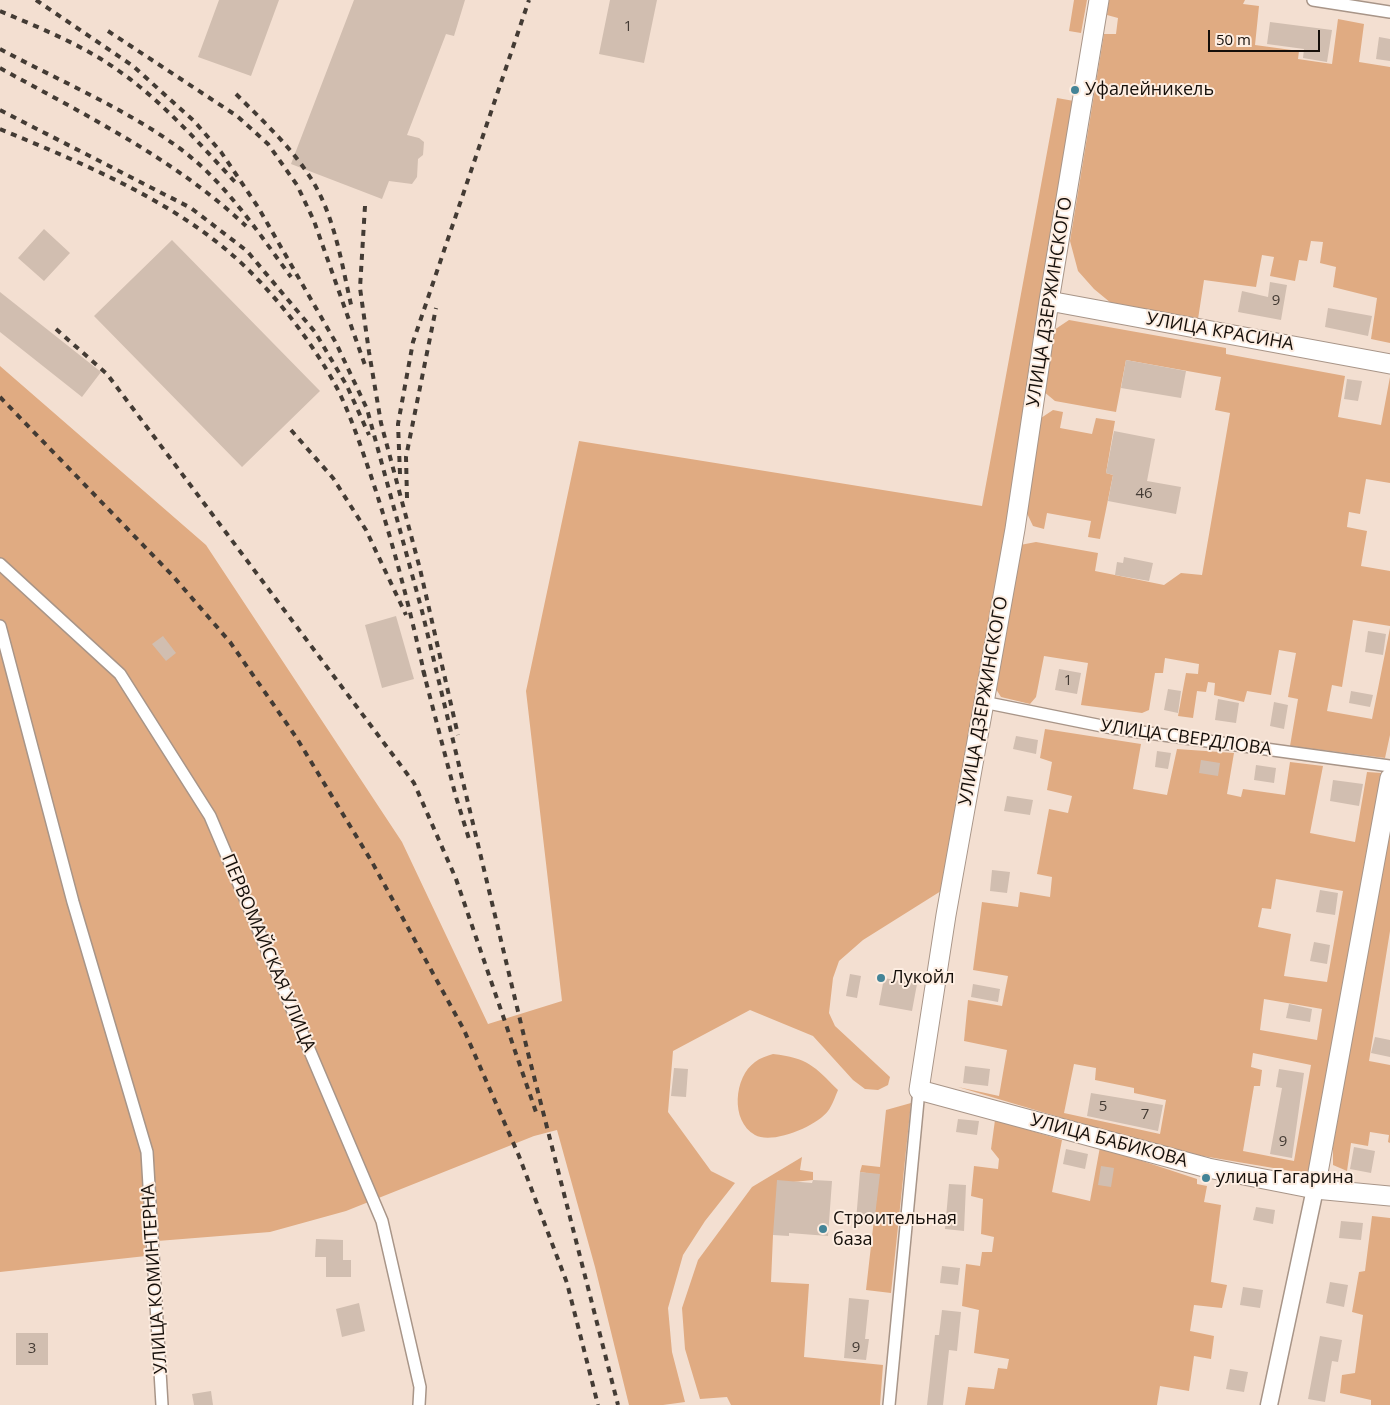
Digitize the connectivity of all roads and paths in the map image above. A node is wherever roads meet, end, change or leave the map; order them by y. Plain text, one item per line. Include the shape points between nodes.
1 (1099, 0) edge
2 (1313, 0) edge
3 (1390, 12) edge
4 (1050, 301) junction
5 (1390, 364) edge
6 (0, 564) edge
7 (0, 626) edge
8 (983, 702) junction
9 (1390, 766) edge
10 (1390, 778) edge
11 (919, 1090) junction
12 (1315, 1189) junction
13 (1390, 1196) edge
14 (162, 1405) edge
15 (419, 1405) edge
16 (889, 1405) edge
17 (1269, 1405) edge

1 - 4 main road, УЛИЦА ДЗЕРЖИНСКОГО
2 - 3 street
4 - 5 main road, УЛИЦА КРАСИНА
4 - 8 main road, УЛИЦА ДЗЕРЖИНСКОГО via 1015,529
6 - 15 street, ПЕРВОМАЙСКАЯ УЛИЦА via 120,674 210,816 382,1221 420,1387
7 - 14 street, УЛИЦА КОМИНТЕРНА via 73,902 147,1152
8 - 9 street, УЛИЦА СВЕРДЛОВА via 1112,728
8 - 11 main road, УЛИЦА ДЗЕРЖИНСКОГО
10 - 12 main road
11 - 12 main road, УЛИЦА БАБИКОВА via 1208,1168
11 - 16 street, УЛИЦА ДЗЕРЖИНСКОГО
12 - 13 main road, УЛИЦА БАБИКОВА
12 - 17 street

